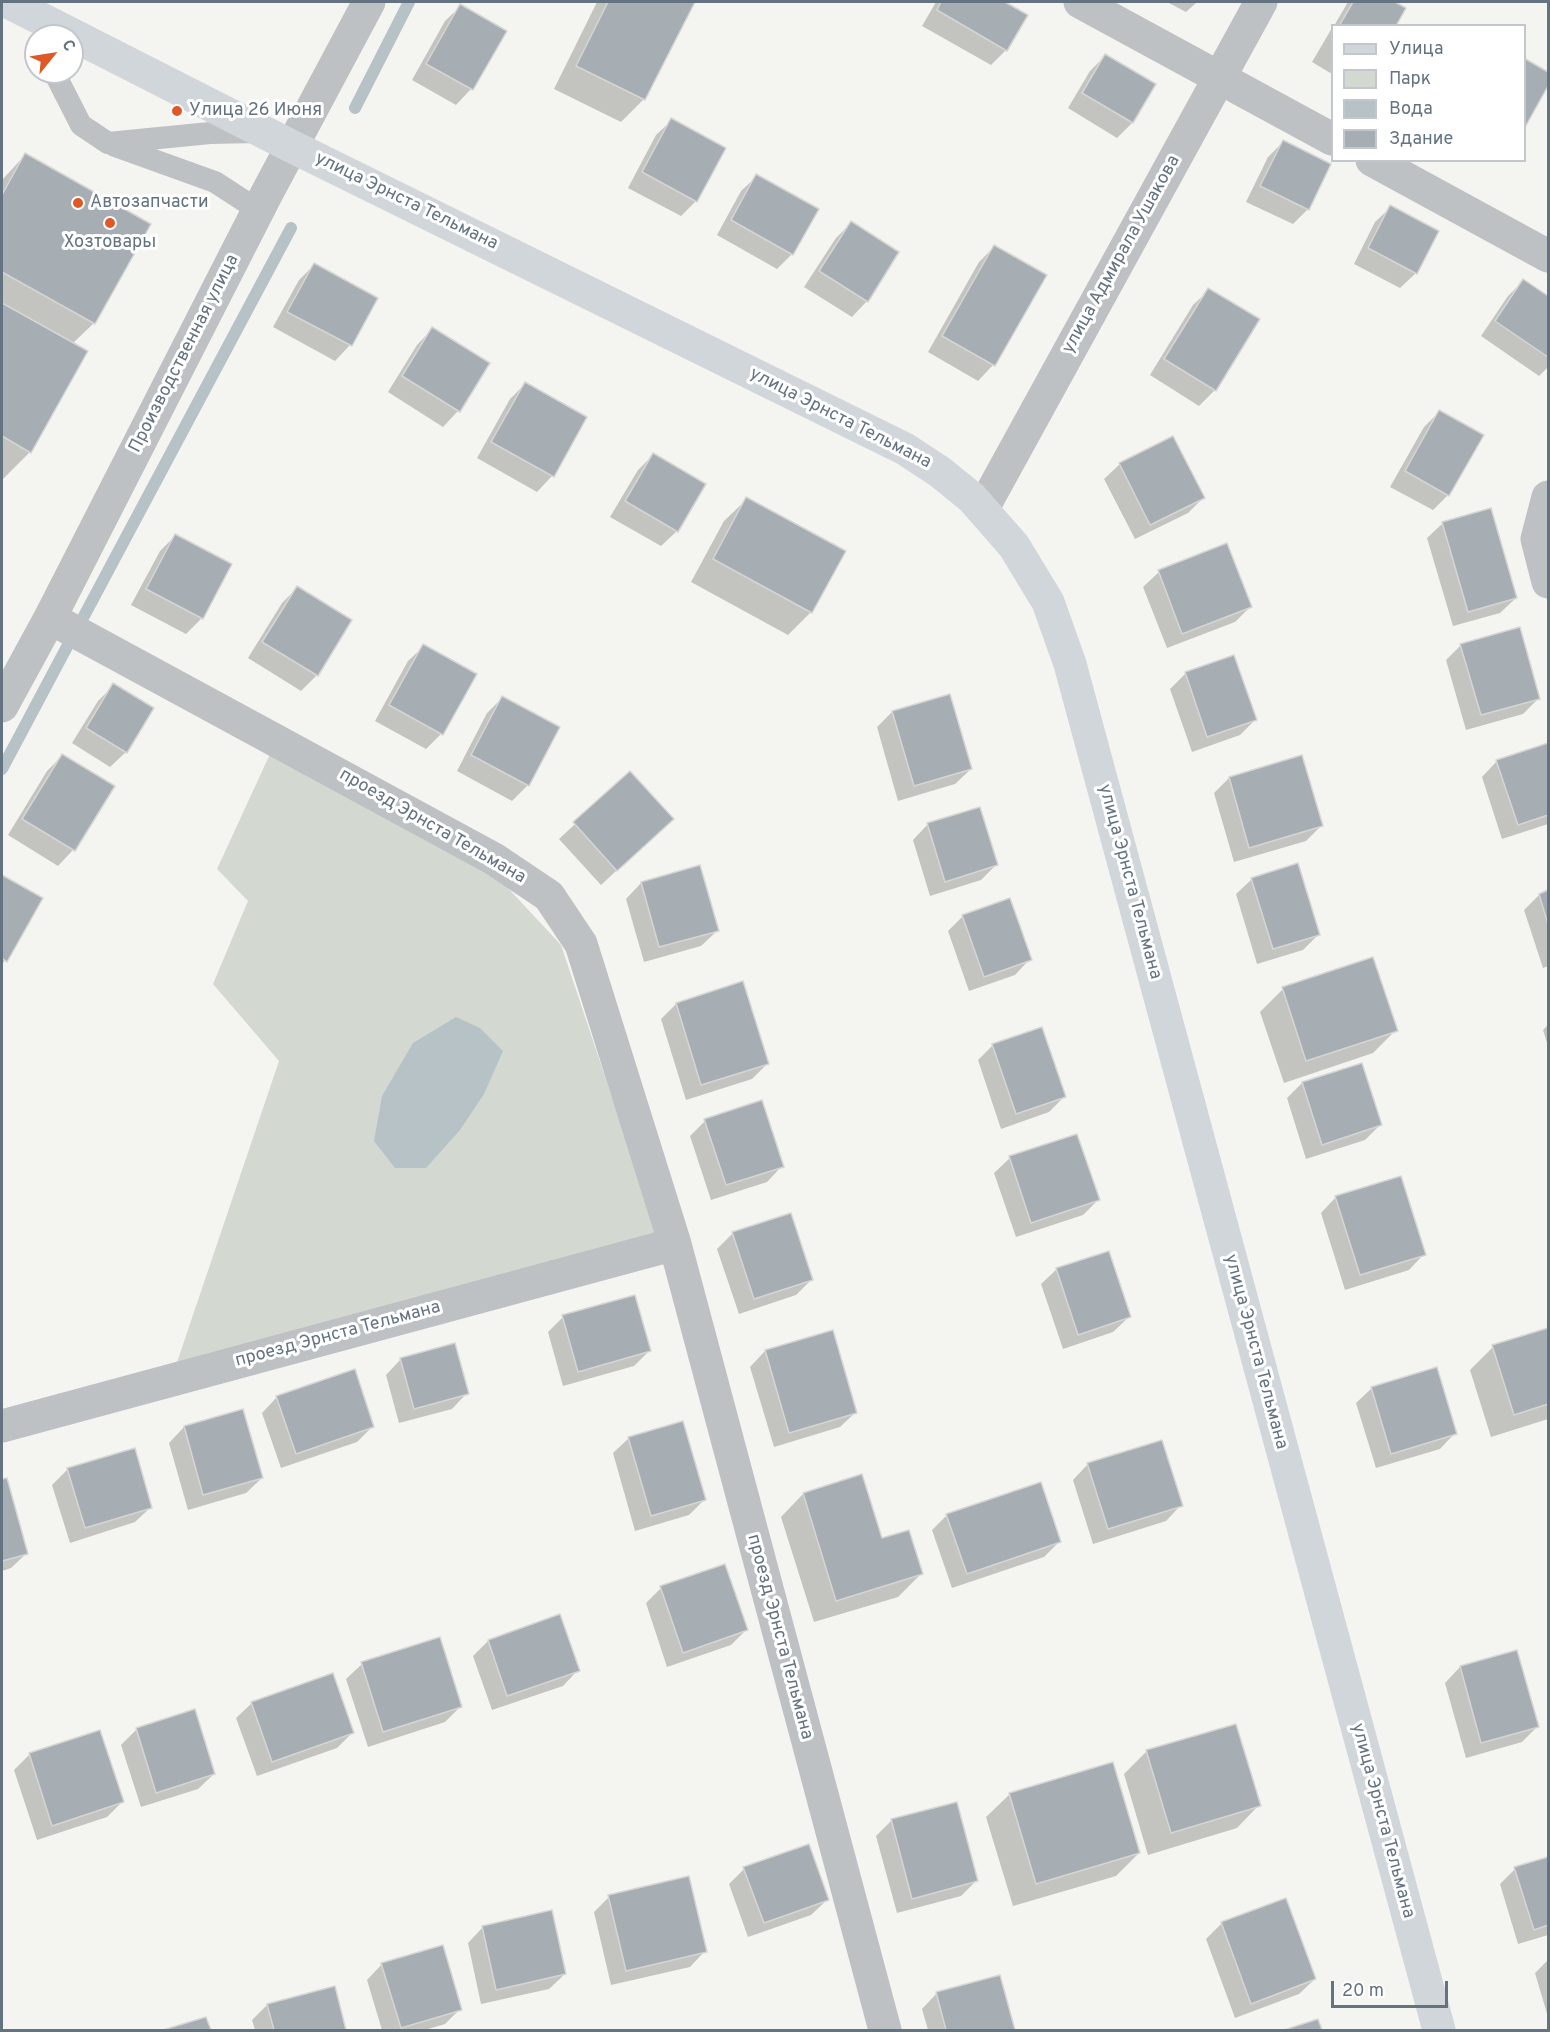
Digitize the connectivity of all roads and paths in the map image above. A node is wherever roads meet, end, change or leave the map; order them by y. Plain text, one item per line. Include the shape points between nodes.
1 (369, 2) edge
2 (1080, 2) edge
3 (1261, 2) edge
4 (29, 18) edge
5 (1221, 78) junction
6 (60, 84) edge
7 (278, 138) junction
8 (1331, 138) edge
9 (108, 143) junction
10 (1376, 162) edge
11 (258, 210) junction
12 (1548, 256) edge
13 (1548, 498) edge
14 (983, 508) junction
15 (1543, 538) edge
16 (1548, 582) edge
17 (50, 618) junction
18 (2, 706) edge
19 (675, 1244) junction
20 (2, 1426) edge
21 (885, 2031) edge
22 (1439, 2031) edge

1 - 7 street, Производственная улица
2 - 5 street
3 - 5 street, улица Адмирала Ушакова
4 - 7 main road
5 - 8 street
5 - 14 street, улица Адмирала Ушакова
6 - 9 lane via 81,125
7 - 9 lane via 210,133
7 - 11 street, Производственная улица
7 - 14 main road, улица Эрнста Тельмана via 905,449
9 - 11 lane via 215,182
10 - 12 street
11 - 17 street, Производственная улица
13 - 15 street
14 - 22 main road, улица Эрнста Тельмана via 1041,588 1068,656
15 - 16 street
17 - 18 street, Производственная улица
17 - 19 street, проезд Эрнста Тельмана via 494,858 549,896 581,944
19 - 20 street, проезд Эрнста Тельмана
19 - 21 street, проезд Эрнста Тельмана

